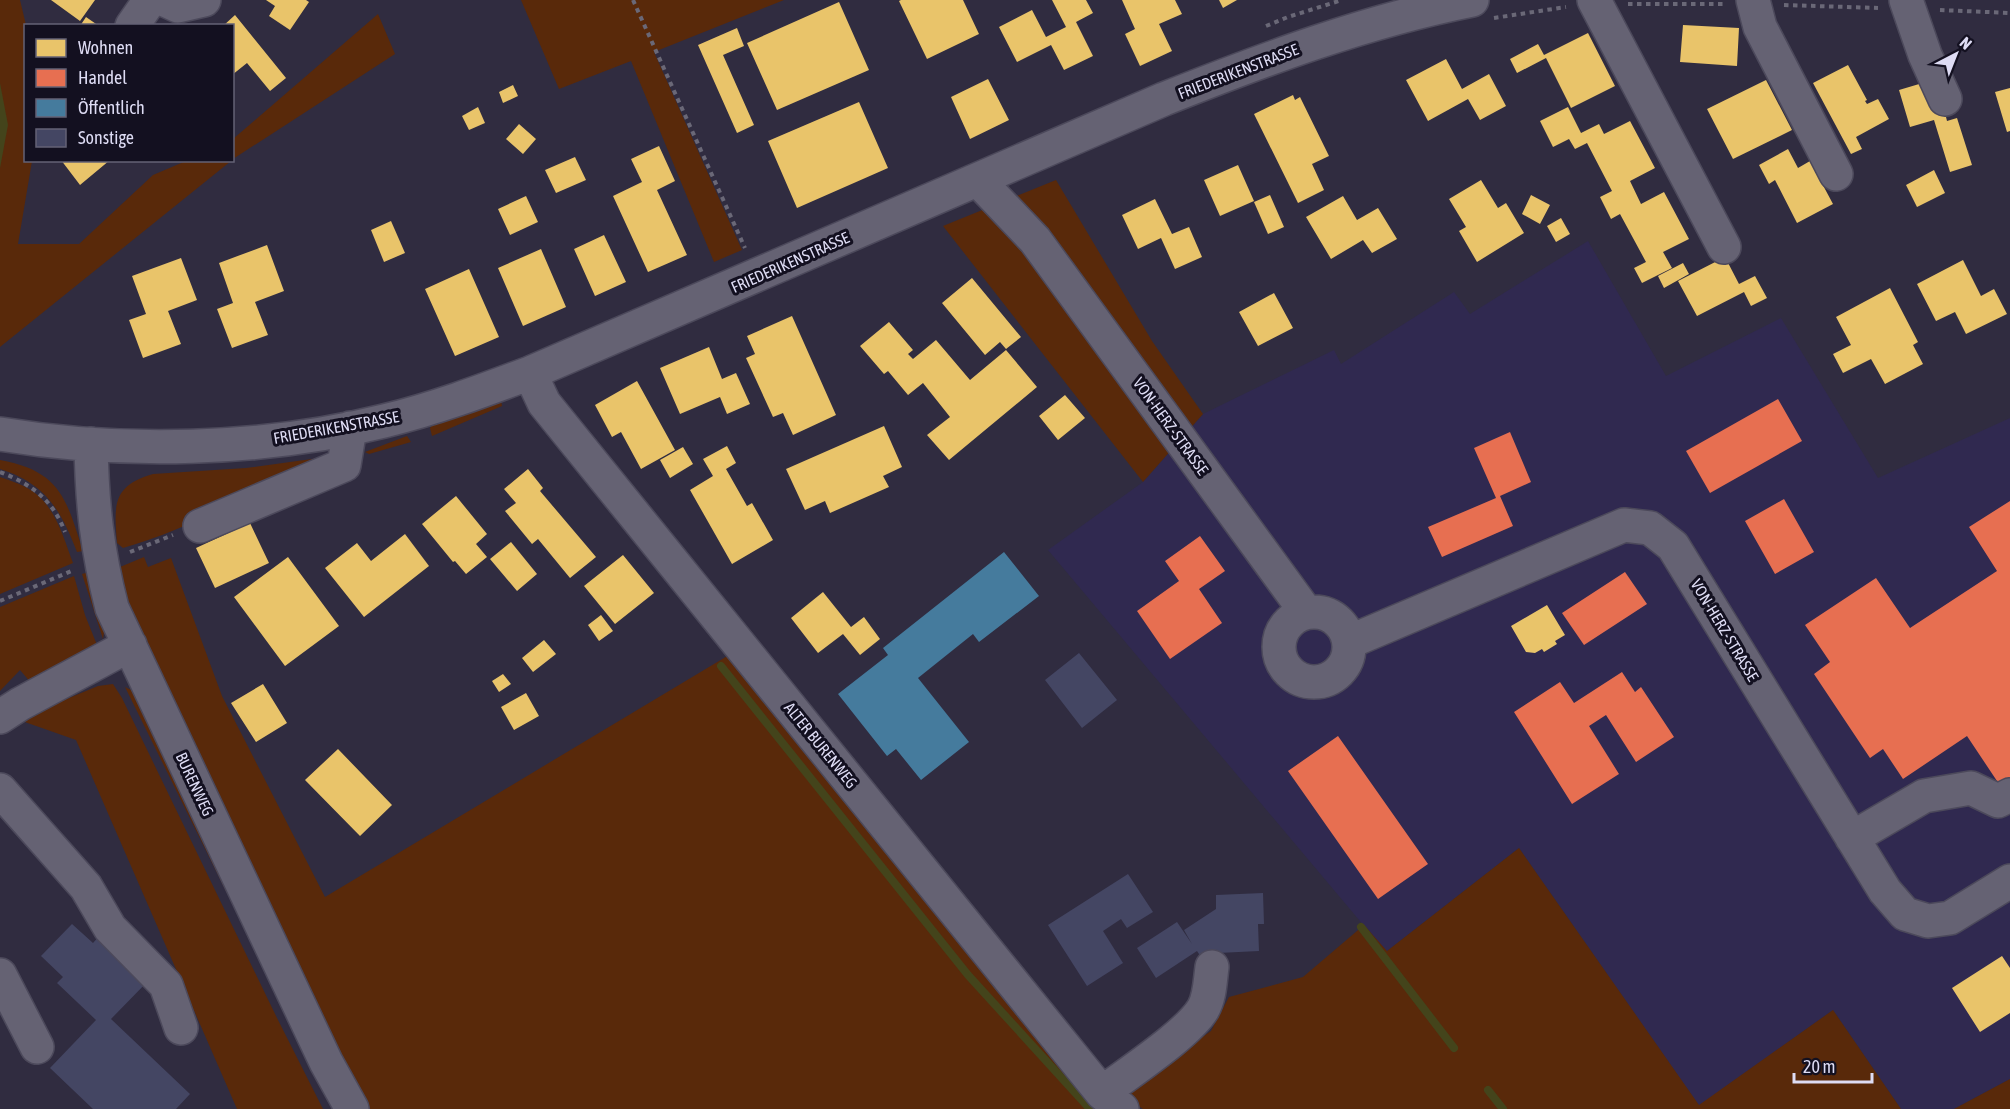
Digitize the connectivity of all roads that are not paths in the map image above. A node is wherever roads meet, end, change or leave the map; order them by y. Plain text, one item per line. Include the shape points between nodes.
1 (150, 0) edge
2 (165, 0) edge
3 (204, 0) edge
4 (1595, 2) edge
5 (1754, 2) edge
6 (1908, 4) edge
7 (1482, 9) edge
8 (133, 24) edge
9 (1945, 99) dead end
10 (1009, 166) junction
11 (1836, 174) dead end
12 (978, 180) junction
13 (1035, 240) junction
14 (1724, 248) dead end
15 (530, 373) junction
16 (350, 428) junction
17 (0, 434) edge
18 (91, 444) junction
19 (200, 526) road end
20 (1306, 612) junction
21 (1349, 642) junction
22 (130, 645) junction
23 (0, 717) edge
24 (0, 790) edge
25 (2010, 795) edge
26 (1852, 838) junction
27 (2010, 881) edge
28 (1212, 968) dead end
29 (0, 975) edge
30 (181, 1028) dead end
31 (38, 1047) dead end
32 (1112, 1101) edge
33 (352, 1109) edge

1 - 8 street
2 - 3 street via 178,6
4 - 14 street
5 - 11 street via 1760,27
6 - 9 street
7 - 10 street, FRIEDERIKENSTRASSE via 1439,7 1317,41 1164,99
10 - 12 street, FRIEDERIKENSTRASSE
10 - 13 street
12 - 13 street
12 - 15 street, FRIEDERIKENSTRASSE
13 - 20 street, VON-HERZ-STRASSE
15 - 16 street, FRIEDERIKENSTRASSE via 457,400
15 - 32 street, ALTER BURENWEG via 544,403
16 - 18 street, FRIEDERIKENSTRASSE via 216,445
16 - 19 street via 344,465
17 - 18 street, FRIEDERIKENSTRASSE
18 - 22 street, BURENWEG via 87,561
20 - 21 street via 1329,615 1338,621
20 - 21 street via 1286,624 1278,646 1285,668 1293,677 1304,682 1328,681 1345,665
21 - 26 street, VON-HERZ-STRASSE via 1624,525 1650,528 1673,546
22 - 23 street
22 - 33 street, BURENWEG via 326,1062
24 - 30 street via 86,886 110,927 166,985
25 - 26 street via 1998,801 1971,788 1924,796
26 - 27 street, VON-HERZ-STRASSE via 1885,891 1905,914 1928,921 1950,918
28 - 32 street via 1203,1008
29 - 31 street

